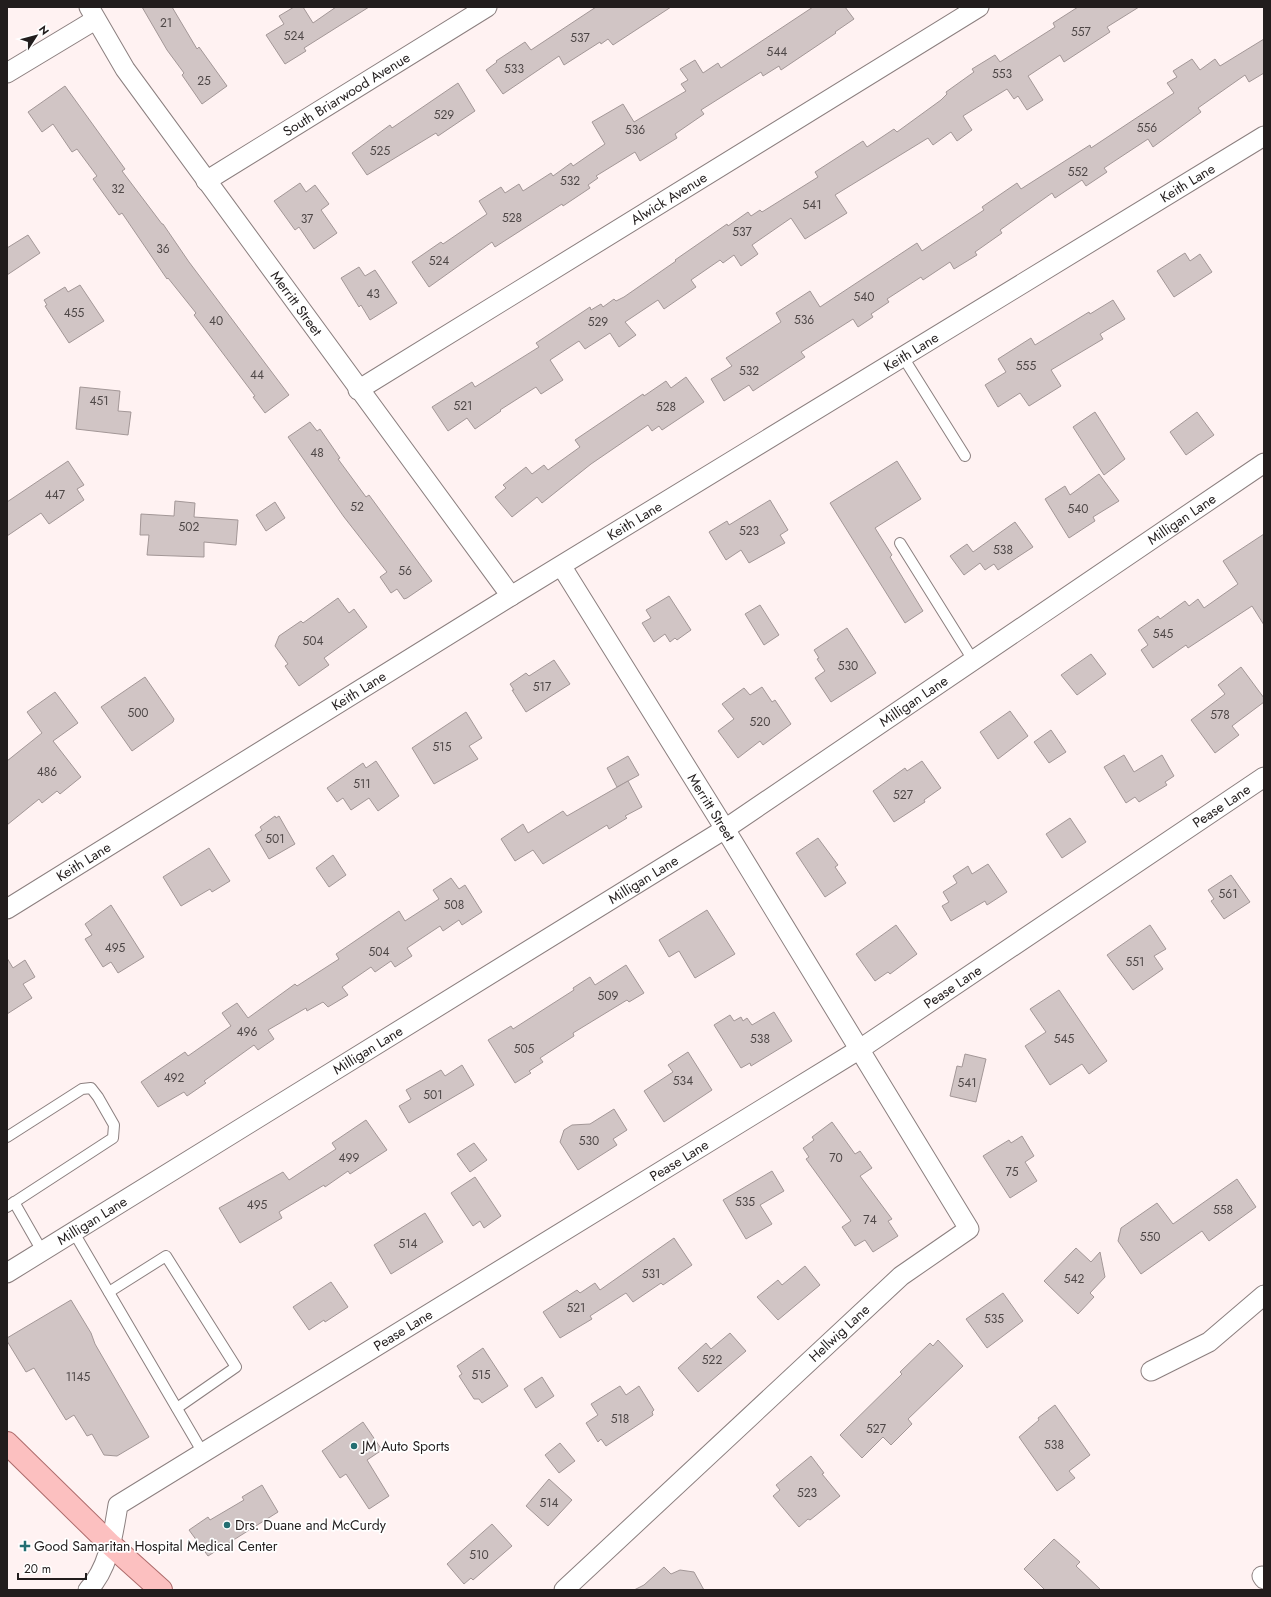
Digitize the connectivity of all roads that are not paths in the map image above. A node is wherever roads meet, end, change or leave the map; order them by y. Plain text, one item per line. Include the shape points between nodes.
1 (487, 7) edge
2 (979, 7) edge
3 (92, 14) edge
4 (7, 73) edge
5 (1264, 136) edge
6 (206, 180) junction
7 (903, 357) junction
8 (358, 390) junction
9 (965, 456) dead end
10 (1264, 463) edge
11 (900, 543) dead end
12 (562, 567) junction
13 (511, 596) junction
14 (973, 660) junction
15 (1264, 778) edge
16 (725, 829) junction
17 (7, 909) edge
18 (860, 1049) junction
19 (7, 1137) edge
20 (10, 1205) edge
21 (73, 1231) junction
22 (42, 1251) junction
23 (7, 1273) edge
24 (109, 1292) junction
25 (1264, 1295) edge
26 (1151, 1371) dead end
27 (177, 1408) junction
28 (7, 1443) edge
29 (203, 1453) junction
30 (111, 1545) junction
31 (88, 1590) edge
32 (161, 1590) edge
33 (564, 1590) edge

1 - 6 street, South Briarwood Avenue
2 - 8 street, Alwick Avenue
3 - 4 street
3 - 6 street, Merritt Street via 125,69
5 - 7 street, Keith Lane
6 - 8 street, Merritt Street
7 - 9 lane
7 - 12 street, Keith Lane
8 - 13 street, Merritt Street
10 - 14 street, Milligan Lane
11 - 14 lane
12 - 13 street, Keith Lane
12 - 16 street, Merritt Street
13 - 17 street, Keith Lane
14 - 16 street, Milligan Lane
15 - 18 street, Pease Lane
16 - 18 street, Merritt Street
16 - 21 street, Milligan Lane
18 - 29 street, Pease Lane
18 - 33 street, Hellwig Lane via 968,1229 901,1276
19 - 20 lane via 82,1089 90,1088 114,1125 113,1138
20 - 22 lane
21 - 22 street, Milligan Lane
21 - 24 lane
22 - 23 street, Milligan Lane
24 - 27 lane
24 - 27 lane via 166,1256 236,1367
25 - 26 street via 1209,1342
27 - 29 lane
28 - 30 main road
29 - 30 street, Pease Lane via 118,1505
30 - 31 street, Pease Lane via 97,1580
30 - 32 main road

